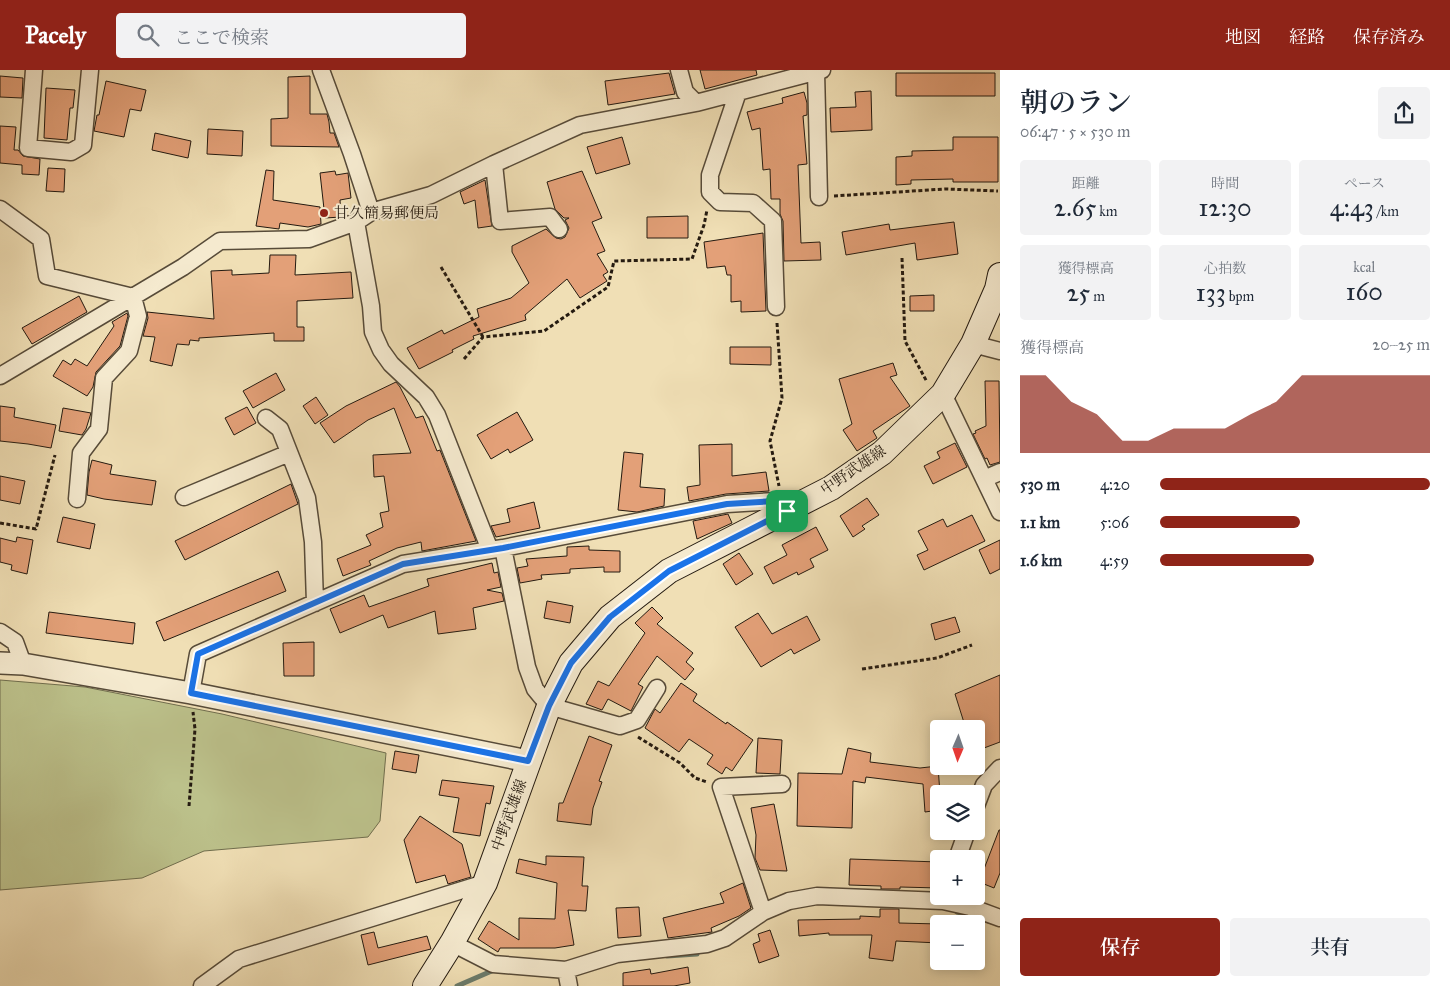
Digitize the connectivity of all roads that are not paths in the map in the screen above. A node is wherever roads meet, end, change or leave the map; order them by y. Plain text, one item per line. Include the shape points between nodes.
1 (34, 70) edge
2 (85, 70) edge
3 (321, 70) edge
4 (679, 70) edge
5 (819, 71) edge
6 (738, 92) junction
7 (696, 104) junction
8 (494, 164) junction
9 (819, 197) road end
10 (0, 208) edge
11 (371, 212) junction
12 (356, 222) junction
13 (559, 229) dead end
14 (1000, 274) edge
15 (133, 297) junction
16 (776, 307) road end
17 (973, 344) junction
18 (1000, 351) edge
19 (0, 376) edge
20 (944, 394) junction
21 (266, 418) dead end
22 (289, 453) junction
23 (1000, 472) edge
24 (984, 479) junction
25 (184, 497) dead end
26 (77, 499) dead end
27 (781, 506) junction
28 (1000, 512) edge
29 (497, 549) junction
30 (315, 603) junction
31 (0, 632) edge
32 (0, 663) edge
33 (23, 664) junction
34 (656, 688) dead end
35 (191, 693) junction
36 (549, 706) junction
37 (528, 761) junction
38 (1000, 768) edge
39 (782, 784) dead end
40 (984, 785) edge
41 (485, 883) junction
42 (930, 899) edge
43 (964, 905) edge
44 (763, 912) junction
45 (1000, 918) edge
46 (452, 943) junction
47 (566, 970) junction
48 (202, 986) edge
49 (425, 986) edge
50 (569, 986) edge

1 - 2 street via 28,148 71,152 83,144
3 - 11 street
4 - 7 street via 685,92
5 - 6 street
5 - 9 street
6 - 7 street
6 - 16 street via 710,175 710,192 720,202 753,203 774,221
7 - 8 street via 580,125
8 - 11 street via 431,196
8 - 13 street via 500,221 550,217
10 - 15 street via 41,238 48,276
11 - 12 street
12 - 15 street via 309,239 220,241
12 - 29 street via 373,332 380,350 426,397 437,415
14 - 17 main road, 中野武雄線 via 997,289
15 - 19 street
15 - 26 street via 138,316 129,351 104,378 99,429 81,453
17 - 18 street
17 - 20 main road, 中野武雄線
20 - 24 street
20 - 27 main road, 中野武雄線 via 882,453 831,488
21 - 22 street via 280,429
22 - 25 street
22 - 30 street via 307,498 313,542
23 - 24 street
24 - 28 street
27 - 29 street via 727,504
27 - 36 main road, 中野武雄線 via 669,571 610,617 571,663
29 - 30 street via 403,564
29 - 36 street via 527,667 535,689
30 - 35 street via 198,654
31 - 33 street via 15,642
32 - 33 street
33 - 35 street
34 - 36 street via 637,720 620,726
35 - 37 street
36 - 37 main road, 中野武雄線
37 - 41 main road, 中野武雄線
38 - 40 street
39 - 44 street via 720,787
41 - 46 main road, 中野武雄線
41 - 48 street via 239,959
42 - 44 street via 817,896 789,901
43 - 45 street
44 - 47 street via 725,938 707,944 617,954
46 - 47 street via 493,964
46 - 49 main road, 中野武雄線
47 - 50 street

